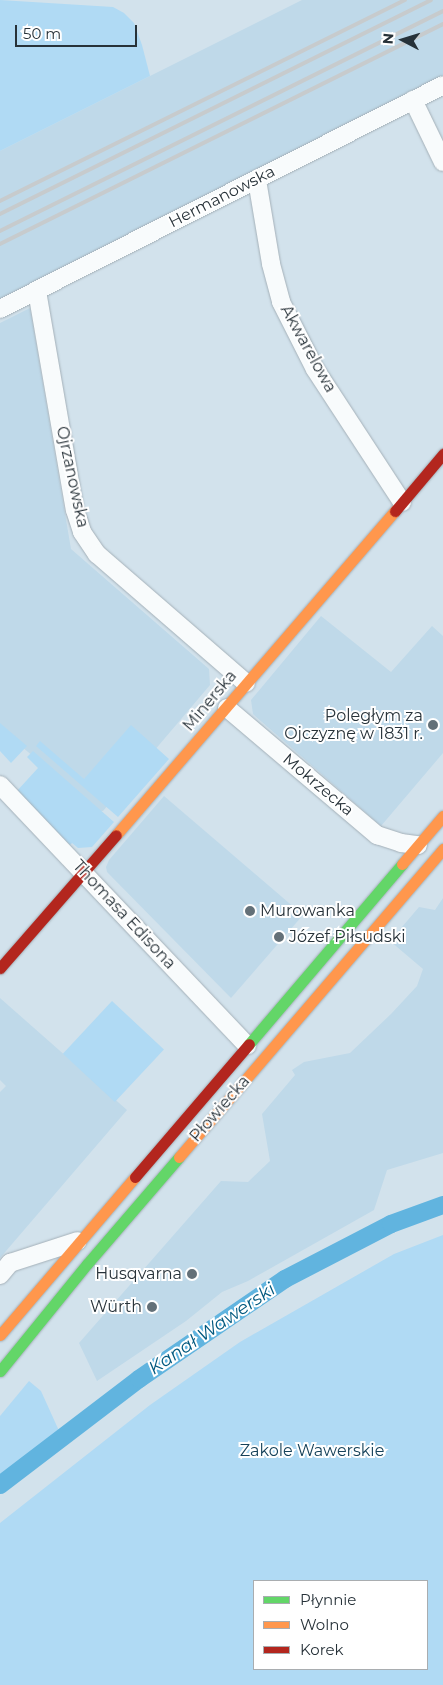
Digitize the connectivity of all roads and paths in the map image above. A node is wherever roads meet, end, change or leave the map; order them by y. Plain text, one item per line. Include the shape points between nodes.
1 (443, 85) edge
2 (413, 100) junction
3 (443, 162) edge
4 (256, 180) junction
5 (37, 291) junction
6 (0, 310) edge
7 (443, 454) edge
8 (402, 502) junction
9 (246, 683) junction
10 (227, 708) junction
11 (0, 784) edge
12 (443, 816) edge
13 (418, 845) junction
14 (443, 849) edge
15 (83, 872) junction
16 (0, 968) edge
17 (247, 1045) junction
18 (80, 1240) junction
19 (5, 1269) edge
20 (0, 1335) edge
21 (0, 1372) edge

1 - 2 street, Hermanowska
2 - 3 street
2 - 4 street, Hermanowska
4 - 5 street, Hermanowska
4 - 8 street, Akwarelowa via 281,302 315,369
5 - 6 street, Hermanowska
5 - 9 street, Ojrzanowska via 75,510 82,532 97,554
7 - 8 main road, Minerska
8 - 9 main road, Minerska
9 - 10 main road, Minerska
10 - 13 street, Mokrzecka via 377,835
10 - 15 main road, Minerska
11 - 15 street, Thomasa Edisona
12 - 13 main road, Płowiecka
13 - 17 main road, Płowiecka
14 - 21 main road, Płowiecka via 128,1217
15 - 16 main road, Minerska
15 - 17 street, Thomasa Edisona
17 - 18 main road, Płowiecka
18 - 19 street
18 - 20 main road, Płowiecka

